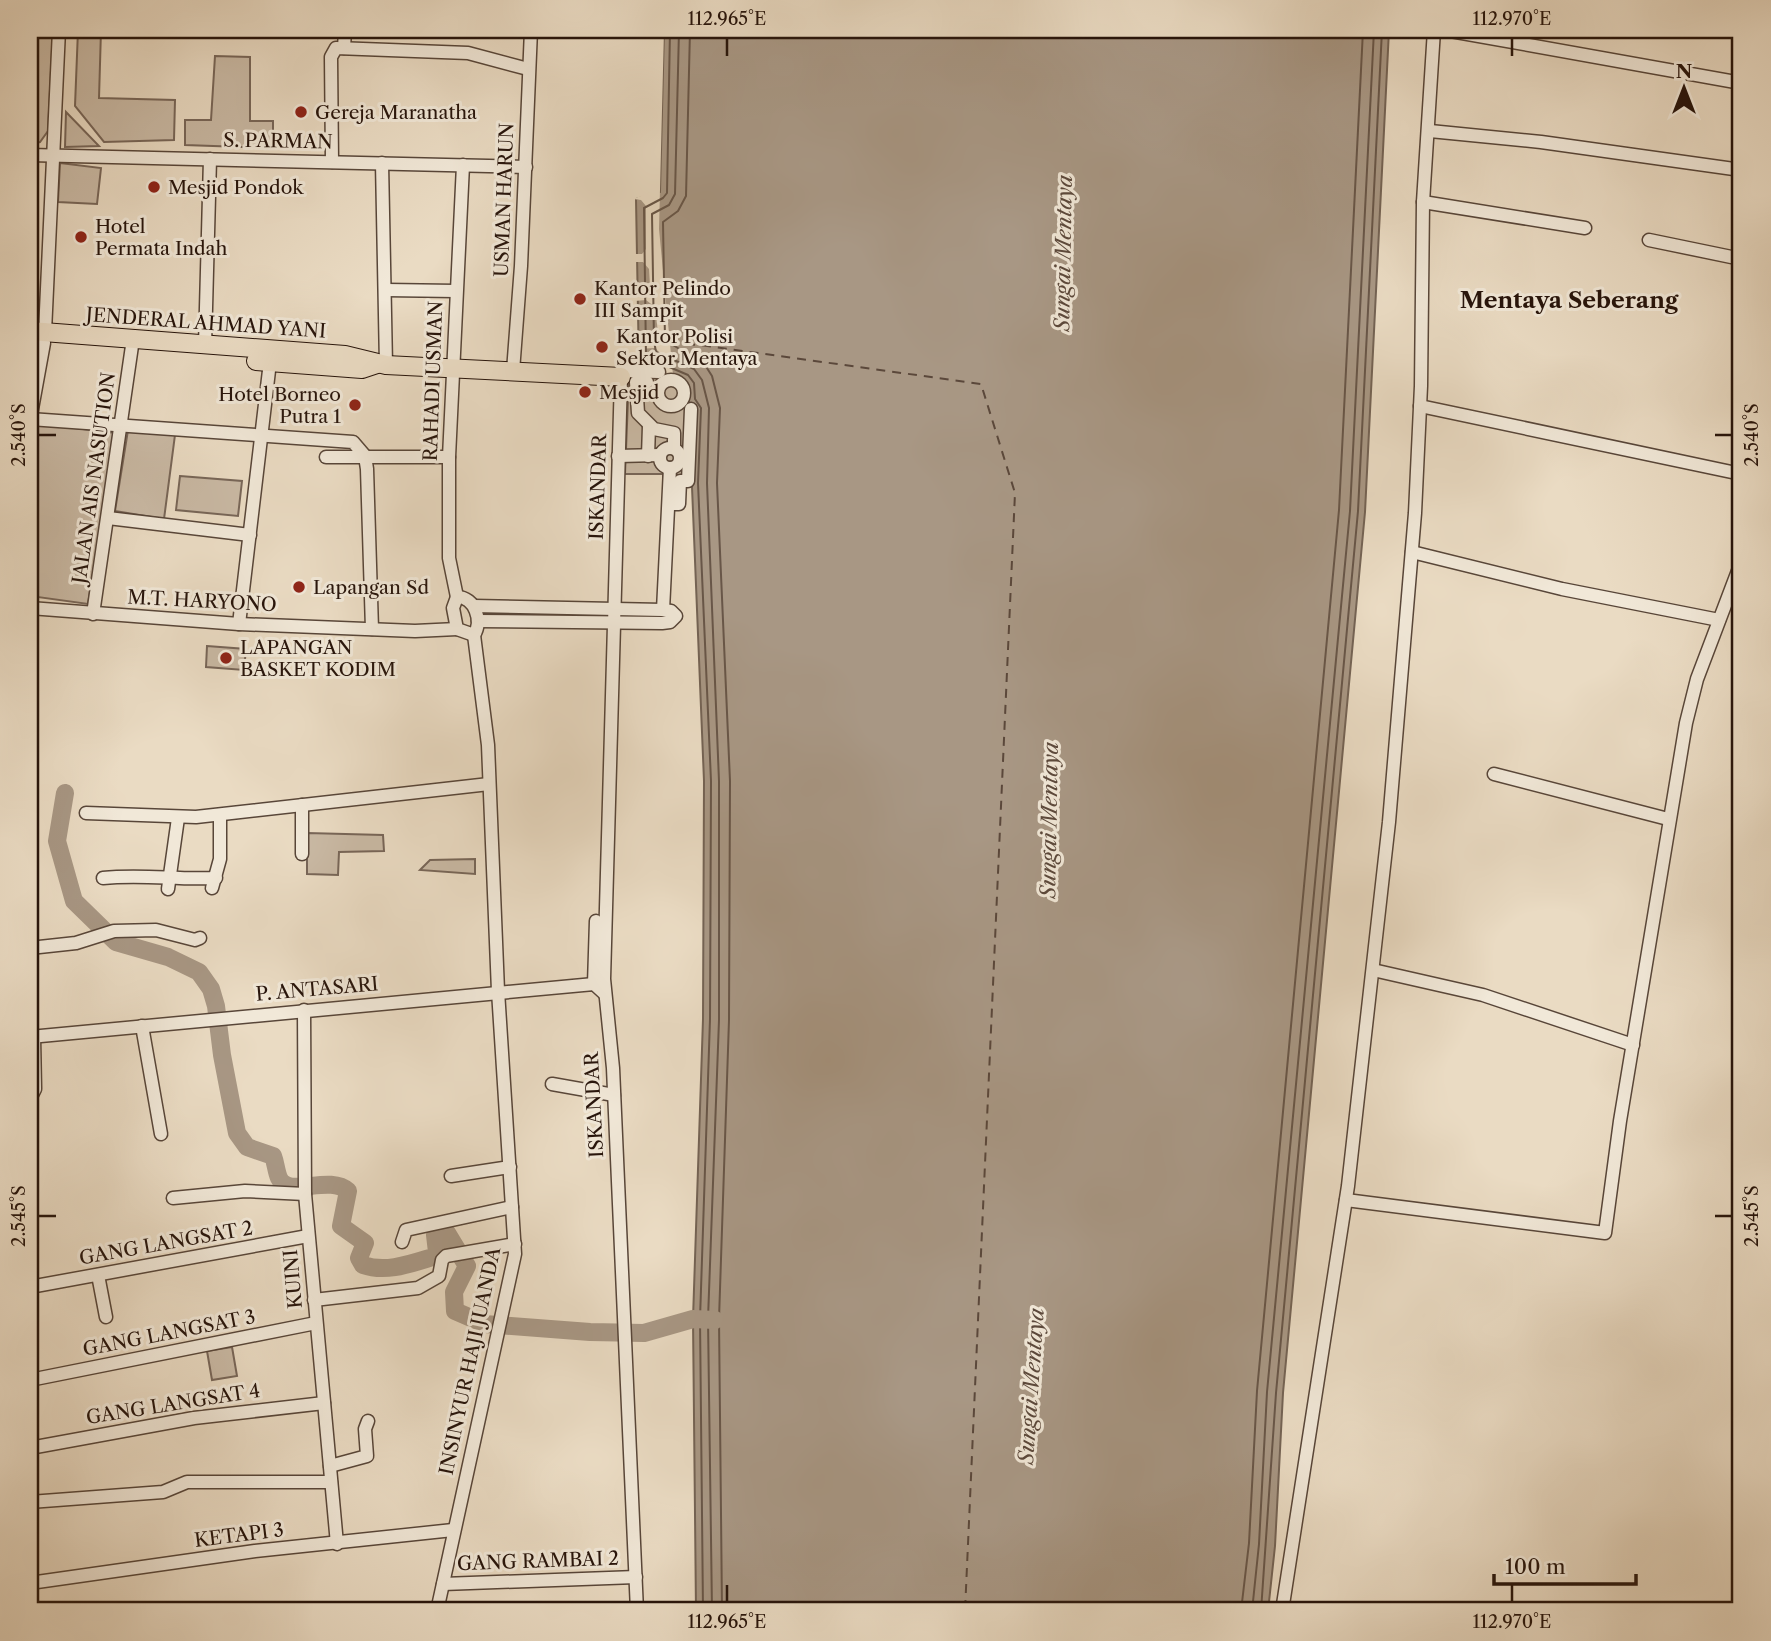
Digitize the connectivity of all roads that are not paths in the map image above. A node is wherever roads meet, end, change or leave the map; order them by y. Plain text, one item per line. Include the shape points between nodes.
1 (59, 30) edge
2 (345, 30) edge
3 (531, 30) edge
4 (1434, 30) edge
5 (1445, 30) edge
6 (344, 48) junction
7 (528, 69) junction
8 (1741, 83) edge
9 (1430, 131) junction
10 (30, 155) edge
11 (52, 156) junction
12 (210, 159) junction
13 (332, 162) junction
14 (382, 163) junction
15 (464, 165) junction
16 (526, 167) junction
17 (1741, 170) edge
18 (1423, 202) junction
19 (1585, 228) dead end
20 (1649, 240) dead end
21 (1741, 259) edge
22 (386, 290) junction
23 (456, 291) junction
24 (37, 337) edge
25 (132, 344) junction
26 (205, 345) junction
27 (270, 362) junction
28 (381, 365) junction
29 (453, 369) junction
30 (513, 371) junction
31 (659, 372) dead end
32 (621, 374) junction
33 (646, 382) dead end
34 (660, 401) dead end
35 (1420, 406) junction
36 (691, 409) dead end
37 (30, 419) edge
38 (645, 422) junction
39 (121, 426) junction
40 (261, 436) junction
41 (674, 448) junction
42 (654, 455) junction
43 (365, 456) junction
44 (618, 456) junction
45 (327, 457) dead end
46 (449, 457) junction
47 (670, 468) junction
48 (1741, 474) edge
49 (669, 503) junction
50 (108, 518) junction
51 (250, 535) junction
52 (1412, 552) junction
53 (1741, 563) edge
54 (457, 597) junction
55 (474, 606) junction
56 (30, 608) edge
57 (612, 612) junction
58 (93, 614) junction
59 (1718, 620) junction
60 (478, 621) junction
61 (239, 624) junction
62 (372, 629) junction
63 (457, 629) junction
64 (474, 635) junction
65 (1494, 774) dead end
66 (489, 784) junction
67 (302, 804) junction
68 (86, 813) dead end
69 (220, 815) junction
70 (178, 818) junction
71 (1668, 819) junction
72 (302, 855) dead end
73 (103, 878) dead end
74 (168, 883) junction
75 (200, 938) dead end
76 (30, 948) edge
77 (1373, 970) junction
78 (594, 984) junction
79 (498, 991) junction
80 (605, 994) junction
81 (304, 1010) junction
82 (142, 1026) junction
83 (32, 1037) edge
84 (1633, 1045) junction
85 (552, 1084) dead end
86 (614, 1095) junction
87 (30, 1099) edge
88 (161, 1134) dead end
89 (510, 1167) junction
90 (451, 1176) dead end
91 (305, 1188) junction
92 (173, 1198) dead end
93 (1346, 1200) junction
94 (512, 1207) junction
95 (308, 1236) junction
96 (402, 1242) dead end
97 (515, 1244) junction
98 (98, 1275) junction
99 (30, 1287) edge
100 (314, 1300) junction
101 (106, 1317) dead end
102 (316, 1323) junction
103 (30, 1380) edge
104 (324, 1403) junction
105 (368, 1421) dead end
106 (30, 1448) edge
107 (330, 1466) junction
108 (331, 1482) junction
109 (30, 1502) edge
110 (453, 1530) junction
111 (337, 1544) junction
112 (636, 1577) junction
113 (30, 1583) edge
114 (443, 1584) junction
115 (437, 1611) edge
116 (637, 1611) edge
117 (1282, 1611) edge

1 - 11 street
2 - 6 street
3 - 7 street, USMAN HARUN
4 - 9 street
5 - 8 street
6 - 7 street via 468,53
6 - 13 street via 332,52
7 - 16 street, USMAN HARUN
9 - 17 street
9 - 18 street
10 - 11 street, S. PARMAN
11 - 12 street, S. PARMAN
11 - 24 street
12 - 13 street, S. PARMAN
12 - 26 street
13 - 14 street, S. PARMAN
14 - 15 street, S. PARMAN
14 - 22 street
15 - 16 street, S. PARMAN
15 - 23 street, RAHADI USMAN
16 - 30 street, USMAN HARUN
18 - 19 street
18 - 35 street
20 - 21 street
22 - 23 street
22 - 28 street
23 - 29 street, RAHADI USMAN
24 - 25 highway, JENDERAL AHMAD YANI
24 - 37 street
25 - 26 highway, JENDERAL AHMAD YANI
25 - 27 highway, JENDERAL AHMAD YANI
25 - 39 street, JALAN AIS NASUTION
26 - 28 highway, JENDERAL AHMAD YANI via 345,355
27 - 28 highway, JENDERAL AHMAD YANI via 362,369
27 - 40 street
28 - 29 highway, JENDERAL AHMAD YANI
29 - 30 highway, JENDERAL AHMAD YANI
29 - 46 street, RAHADI USMAN
30 - 32 highway, JENDERAL AHMAD YANI
31 - 32 street
32 - 44 street, ISKANDAR
33 - 38 street via 636,382 636,401
34 - 38 street
35 - 48 street
35 - 52 street
36 - 49 street via 688,481 680,481 679,504
37 - 39 street
38 - 41 street via 674,433
38 - 42 street
39 - 40 street
39 - 50 street, JALAN AIS NASUTION
40 - 43 street via 344,439 359,446
40 - 51 street
41 - 42 street
41 - 47 street via 680,459
42 - 44 street
42 - 47 street
43 - 45 street
43 - 46 street
43 - 62 street
44 - 57 street, ISKANDAR
46 - 54 street, RAHADI USMAN via 449,558
47 - 49 street
49 - 57 street via 663,610
50 - 51 street
50 - 58 street, JALAN AIS NASUTION
51 - 61 street
52 - 59 street via 1562,589
52 - 77 street
53 - 59 street
54 - 55 street
54 - 63 street, RAHADI USMAN via 453,608
55 - 57 street
55 - 60 street
56 - 58 street, M.T. HARYONO
57 - 60 street
57 - 78 street, ISKANDAR
57 - 80 street, ISKANDAR
58 - 61 street, M.T. HARYONO
59 - 71 street via 1697,679
60 - 64 street
61 - 62 street, M.T. HARYONO
62 - 63 street, M.T. HARYONO
63 - 64 street, M.T. HARYONO
64 - 66 street
65 - 71 street
66 - 67 street
66 - 79 street
67 - 69 street
67 - 72 street
68 - 70 street
69 - 70 street
69 - 74 street via 220,859 214,883
70 - 74 street
71 - 84 street
73 - 74 street
75 - 76 street via 156,930
77 - 84 street via 1483,995
77 - 93 street
78 - 79 street, P. ANTASARI
78 - 80 street
79 - 81 street, P. ANTASARI
79 - 89 street, INSINYUR HAJI JUANDA
80 - 86 street, ISKANDAR
81 - 82 street, P. ANTASARI
81 - 91 street, KUINI
82 - 83 street, P. ANTASARI
82 - 88 street
83 - 87 street via 35,1089
84 - 93 street via 1605,1233
85 - 86 street
86 - 112 street, ISKANDAR
89 - 90 street
89 - 94 street, INSINYUR HAJI JUANDA
91 - 92 street
91 - 95 street, KUINI
93 - 117 street
94 - 96 street via 406,1230
94 - 97 street, INSINYUR HAJI JUANDA
95 - 98 street, GANG LANGSAT 2
95 - 100 street, KUINI
97 - 100 street via 443,1258 439,1276 423,1287
97 - 110 street, INSINYUR HAJI JUANDA
98 - 99 street, GANG LANGSAT 2
98 - 101 street
100 - 102 street, KUINI
102 - 103 street, GANG LANGSAT 3
102 - 104 street, KUINI
104 - 106 street, GANG LANGSAT 4 via 194,1418
104 - 107 street, KUINI
105 - 107 street via 367,1456
107 - 108 street, KUINI
108 - 109 street via 187,1482 163,1492
108 - 111 street, KUINI
110 - 111 street, KETAPI 3
110 - 114 street, INSINYUR HAJI JUANDA
111 - 113 street, KETAPI 3
112 - 114 street, GANG RAMBAI 2
112 - 116 street, ISKANDAR
114 - 115 street, INSINYUR HAJI JUANDA

